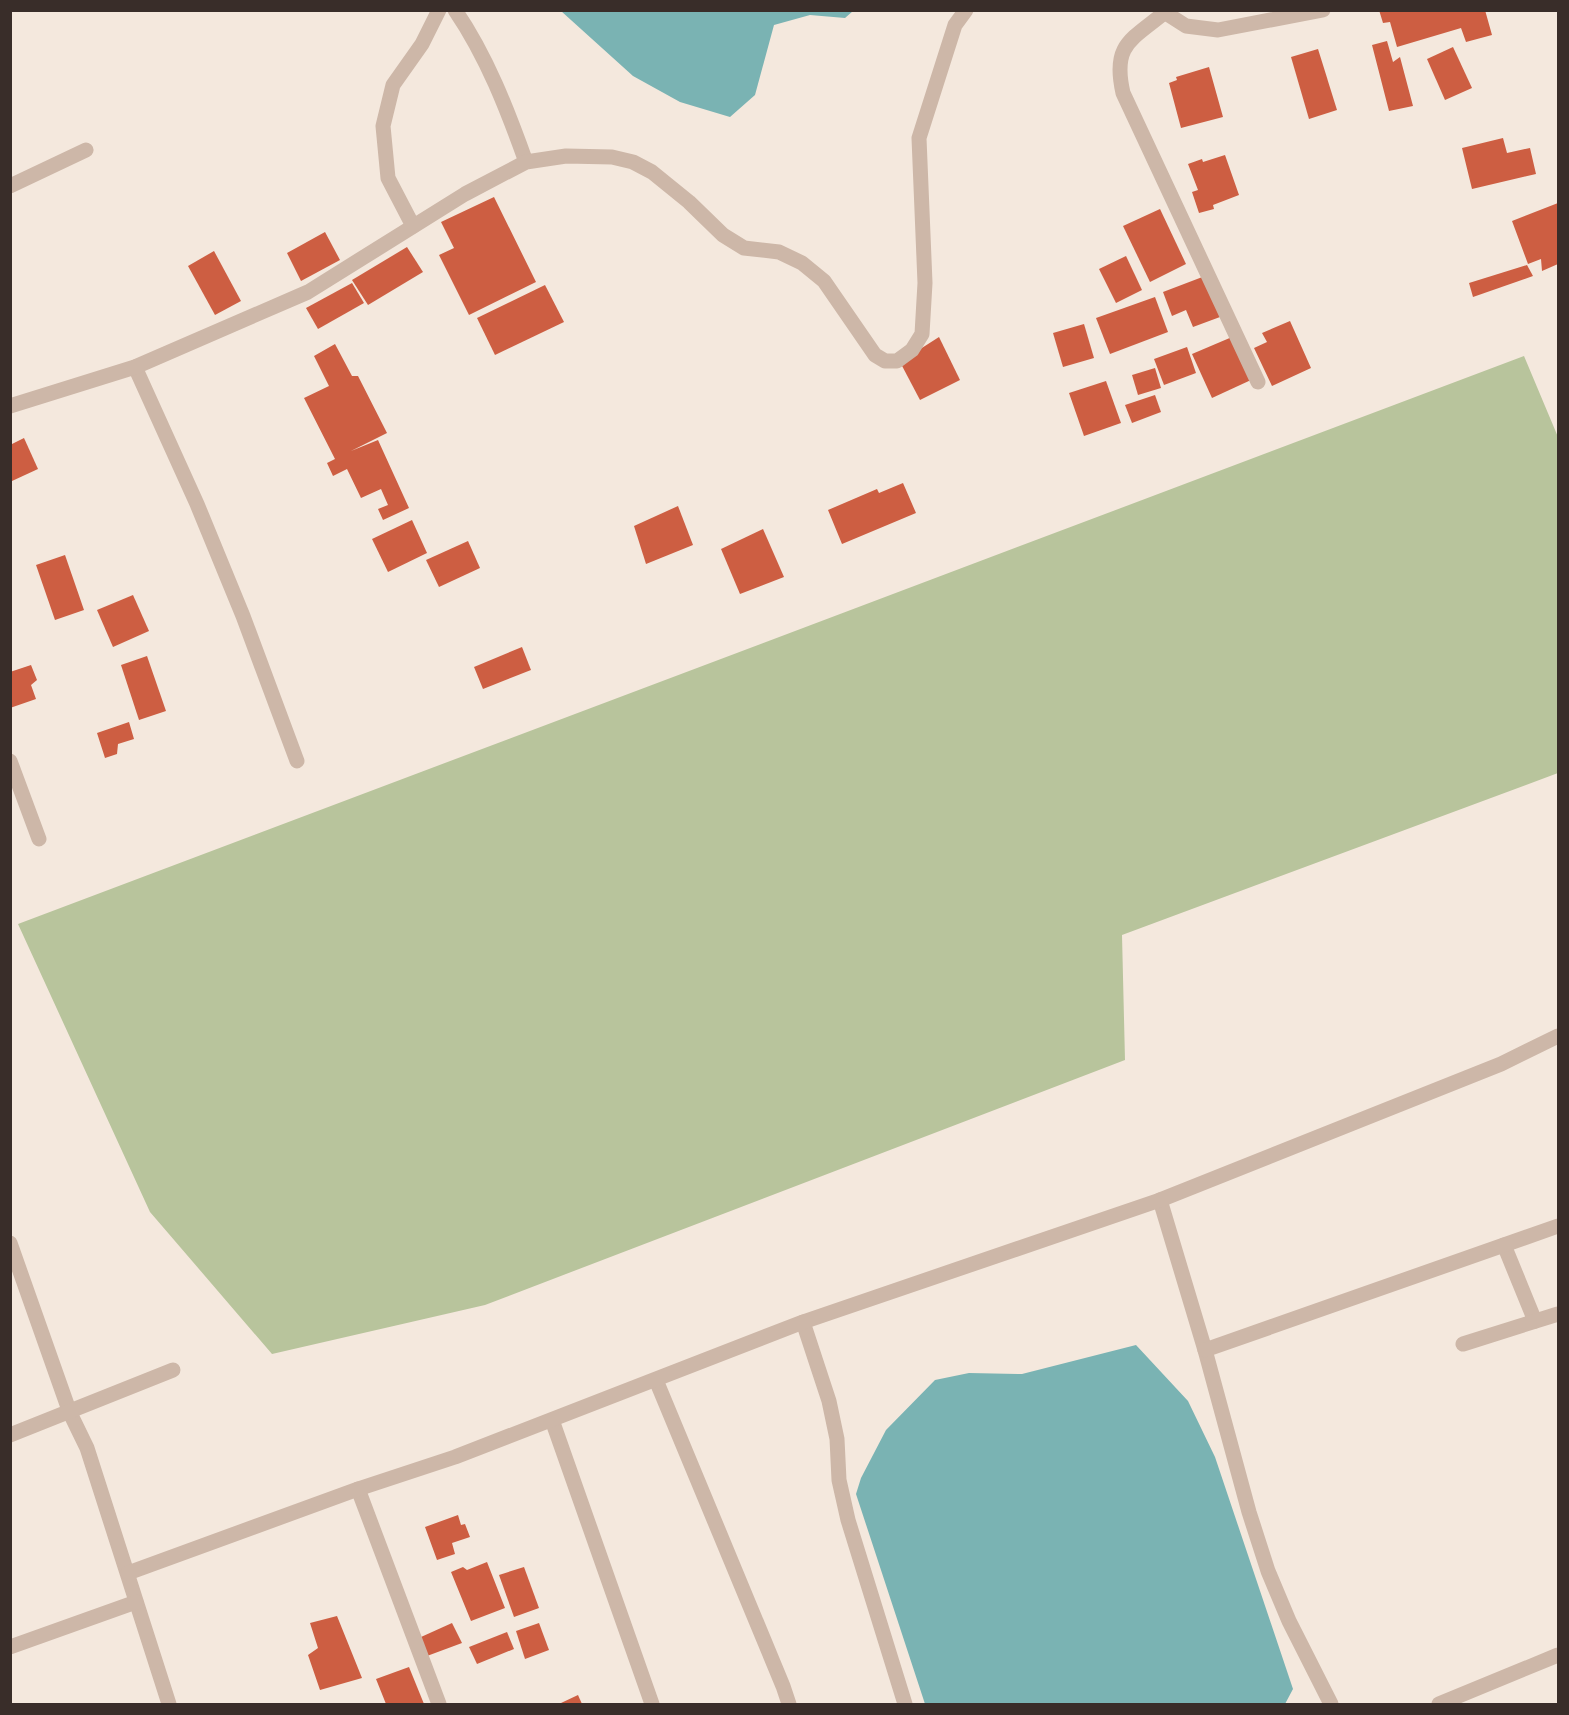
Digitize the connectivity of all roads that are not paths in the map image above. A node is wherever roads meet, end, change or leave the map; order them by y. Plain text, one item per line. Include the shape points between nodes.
1 (439, 10) edge
2 (455, 10) edge
3 (966, 10) edge
4 (1323, 10) edge
5 (1163, 12) edge
6 (86, 150) dead end
7 (526, 162) junction
8 (10, 186) edge
9 (413, 226) junction
10 (135, 367) junction
11 (1258, 382) dead end
12 (10, 405) edge
13 (10, 761) edge
14 (297, 761) dead end
15 (39, 839) dead end
16 (1558, 1036) edge
17 (1160, 1200) junction
18 (1558, 1226) edge
19 (10, 1243) edge
20 (1504, 1245) junction
21 (1558, 1314) edge
22 (1535, 1321) junction
23 (803, 1322) junction
24 (1462, 1344) dead end
25 (1205, 1350) junction
26 (173, 1370) dead end
27 (656, 1380) junction
28 (70, 1413) junction
29 (552, 1420) junction
30 (10, 1435) edge
31 (358, 1488) junction
32 (128, 1573) junction
33 (136, 1602) junction
34 (10, 1647) edge
35 (1558, 1655) edge
36 (169, 1704) edge
37 (439, 1704) edge
38 (652, 1704) edge
39 (789, 1704) edge
40 (905, 1704) edge
41 (1331, 1704) edge
42 (1439, 1704) edge

1 - 9 street via 422,44 393,85 384,126 388,178
2 - 7 street via 473,37 504,102
3 - 7 street via 956,25 919,138 925,283 922,334 912,350 897,361 885,361 875,355 824,281 802,263 779,252 744,248 723,235 652,172 612,157 566,156
4 - 5 street via 1218,30 1186,26
5 - 11 street via 1125,45 1119,62 1123,93
6 - 8 street
7 - 9 street
9 - 10 street via 308,292
10 - 12 street
10 - 14 street via 222,565
13 - 15 street
16 - 17 street via 1501,1064
17 - 23 street
17 - 25 street
18 - 20 street
19 - 28 street
20 - 22 street
20 - 25 street
21 - 22 street
22 - 24 street
23 - 27 street
23 - 40 street via 829,1401 848,1520
25 - 41 street via 1268,1571
26 - 28 street
27 - 29 street
27 - 39 street
28 - 30 street
28 - 32 street via 87,1448
29 - 31 street
29 - 38 street
31 - 32 street
31 - 37 street
32 - 33 street
33 - 34 street
33 - 36 street
35 - 42 street

